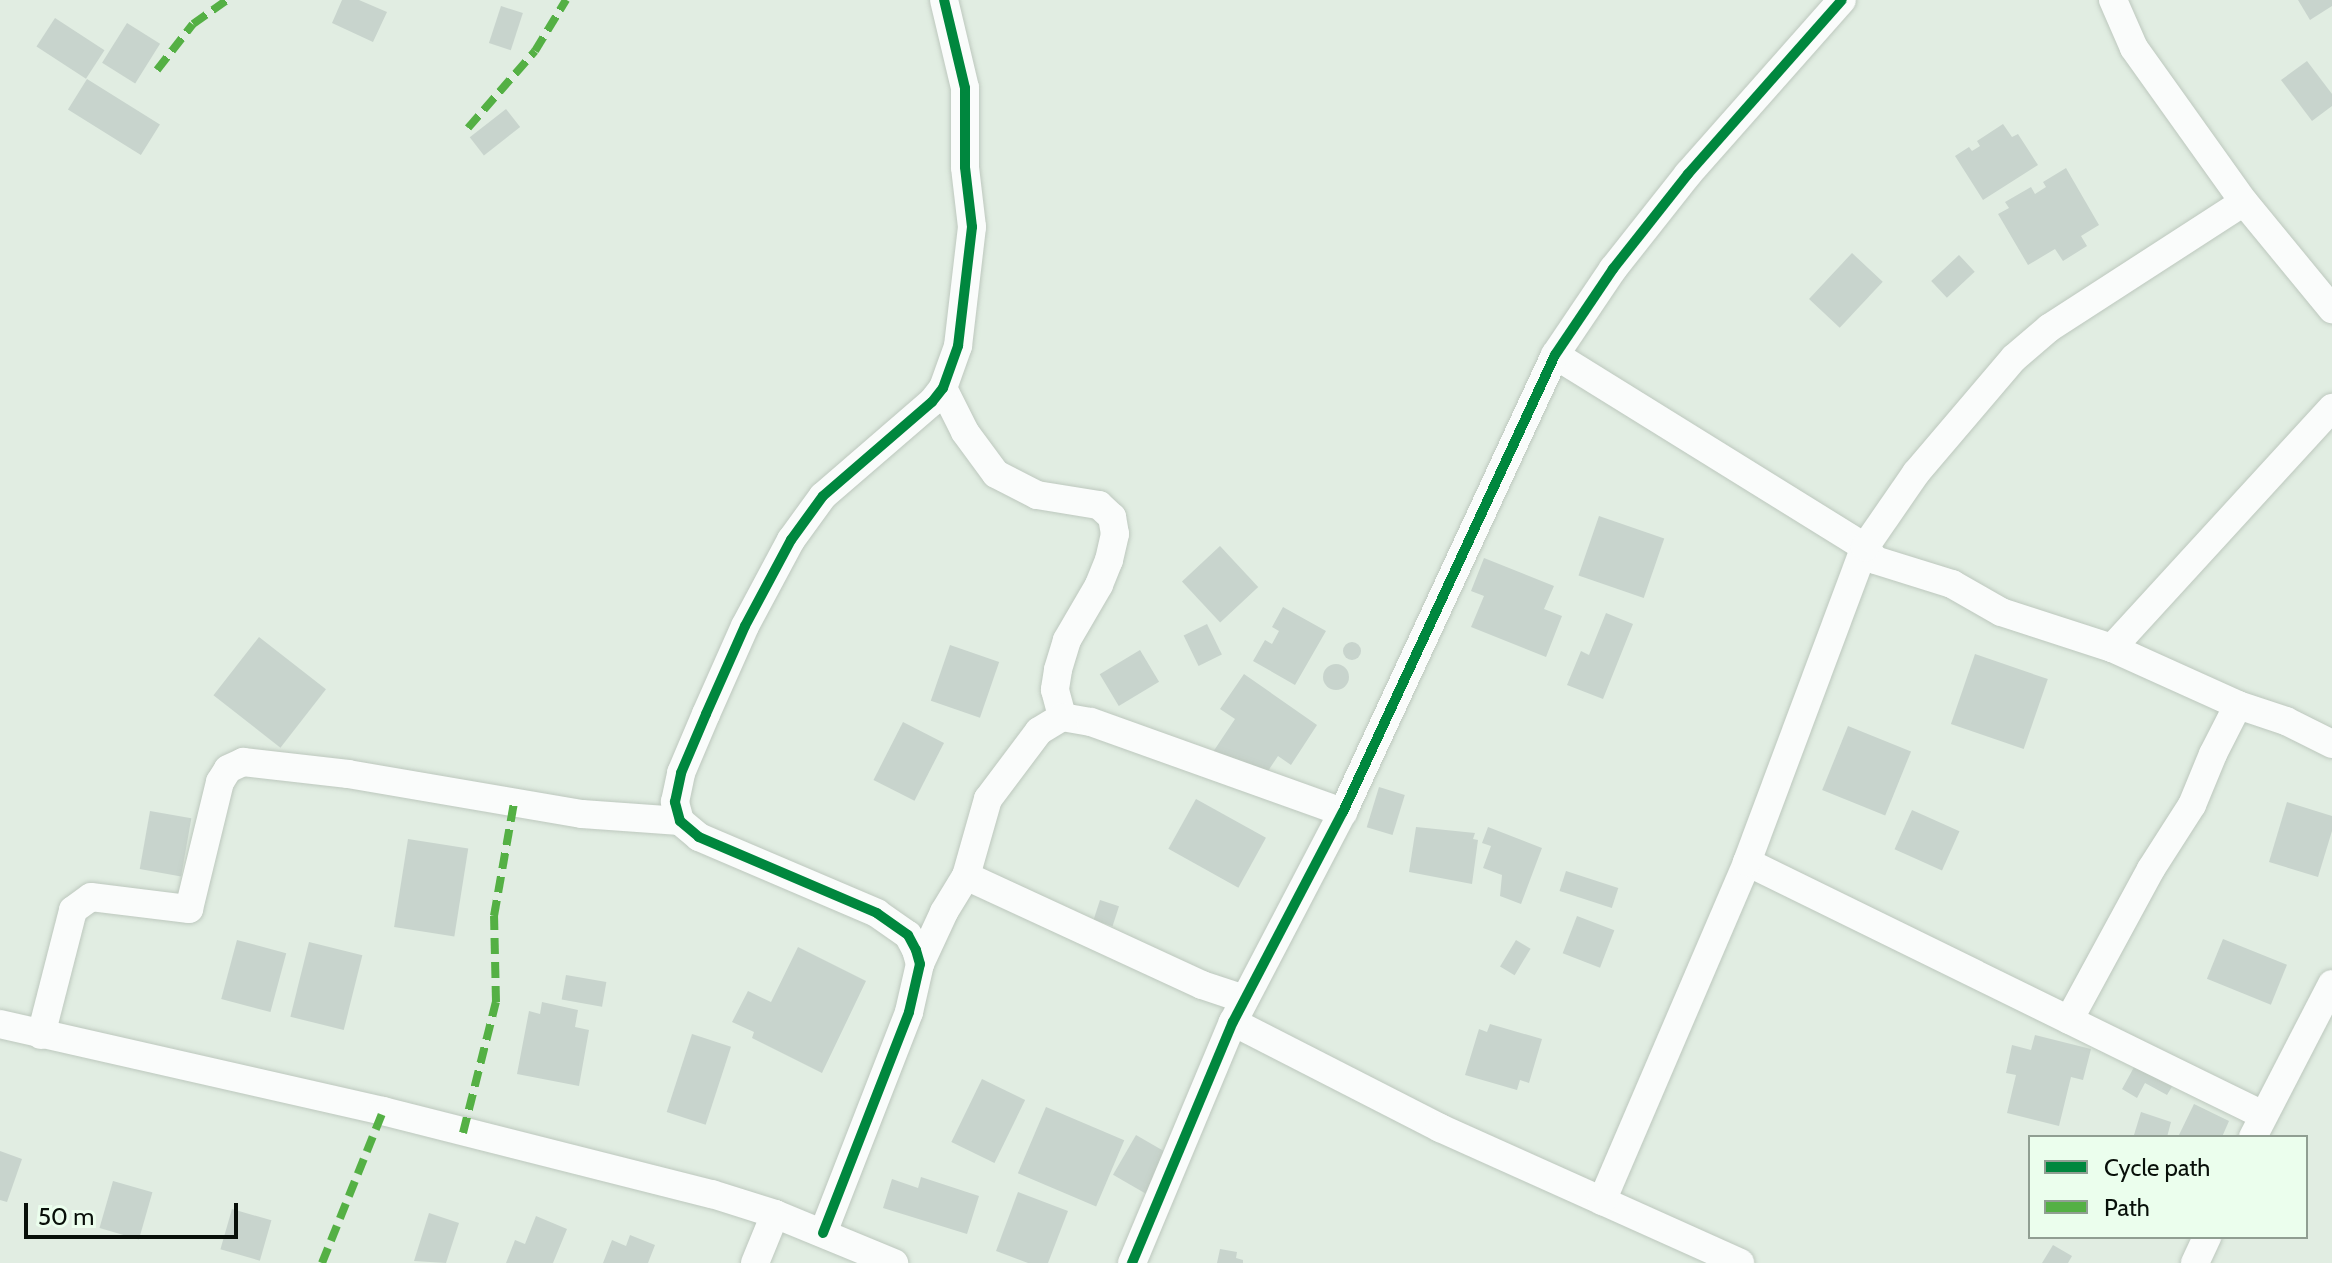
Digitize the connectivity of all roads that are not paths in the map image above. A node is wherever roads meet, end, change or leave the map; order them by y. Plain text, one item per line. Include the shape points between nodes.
1 (944, 0) edge
2 (1842, 0) edge
3 (2113, 0) edge
4 (2244, 202) junction
5 (2332, 309) edge
6 (1555, 355) junction
7 (943, 388) junction
8 (2332, 408) edge
9 (1865, 547) junction
10 (2112, 648) junction
11 (2238, 705) junction
12 (1062, 717) junction
13 (2332, 744) edge
14 (1343, 812) junction
15 (680, 821) junction
16 (1747, 862) junction
17 (966, 876) junction
18 (920, 964) junction
19 (2332, 984) edge
20 (1239, 1011) junction
21 (2069, 1020) junction
22 (0, 1024) edge
23 (41, 1035) junction
24 (2258, 1126) edge
25 (1602, 1201) junction
26 (775, 1214) junction
27 (823, 1233) junction
28 (2206, 1239) edge
29 (755, 1263) edge
30 (894, 1263) edge
31 (1132, 1263) edge
32 (1740, 1263) edge
33 (2195, 1263) edge

1 - 7 street via 965,88 972,227 958,346
2 - 6 street via 1688,174 1613,269
3 - 4 street via 2134,48
4 - 5 street
4 - 9 street via 2049,328 2014,358 1916,473
6 - 9 street
6 - 14 street
7 - 12 street via 965,432 996,474 1037,495 1099,505 1112,517 1115,534 1109,560 1067,640 1058,670 1055,690
7 - 15 street via 823,496 791,540 745,626 681,773 675,802
8 - 10 street
9 - 10 street via 1875,560 1952,584 2001,612
9 - 16 street
10 - 11 street
11 - 13 street
11 - 21 street via 2192,805
12 - 14 street via 1091,722
12 - 17 street via 1039,731 988,799
14 - 20 street
15 - 18 street via 699,837 877,913 908,935
15 - 23 street via 582,814 348,774 243,762 228,769 220,782 189,909 91,897 73,910
16 - 21 street
16 - 25 street
17 - 18 street
17 - 20 street via 1189,979
18 - 27 street via 909,1012
19 - 24 street
20 - 25 street via 1440,1128
20 - 31 street
21 - 24 street
22 - 23 street
23 - 26 street via 383,1111
25 - 32 street
26 - 27 street
26 - 29 street
27 - 30 street
28 - 33 street

